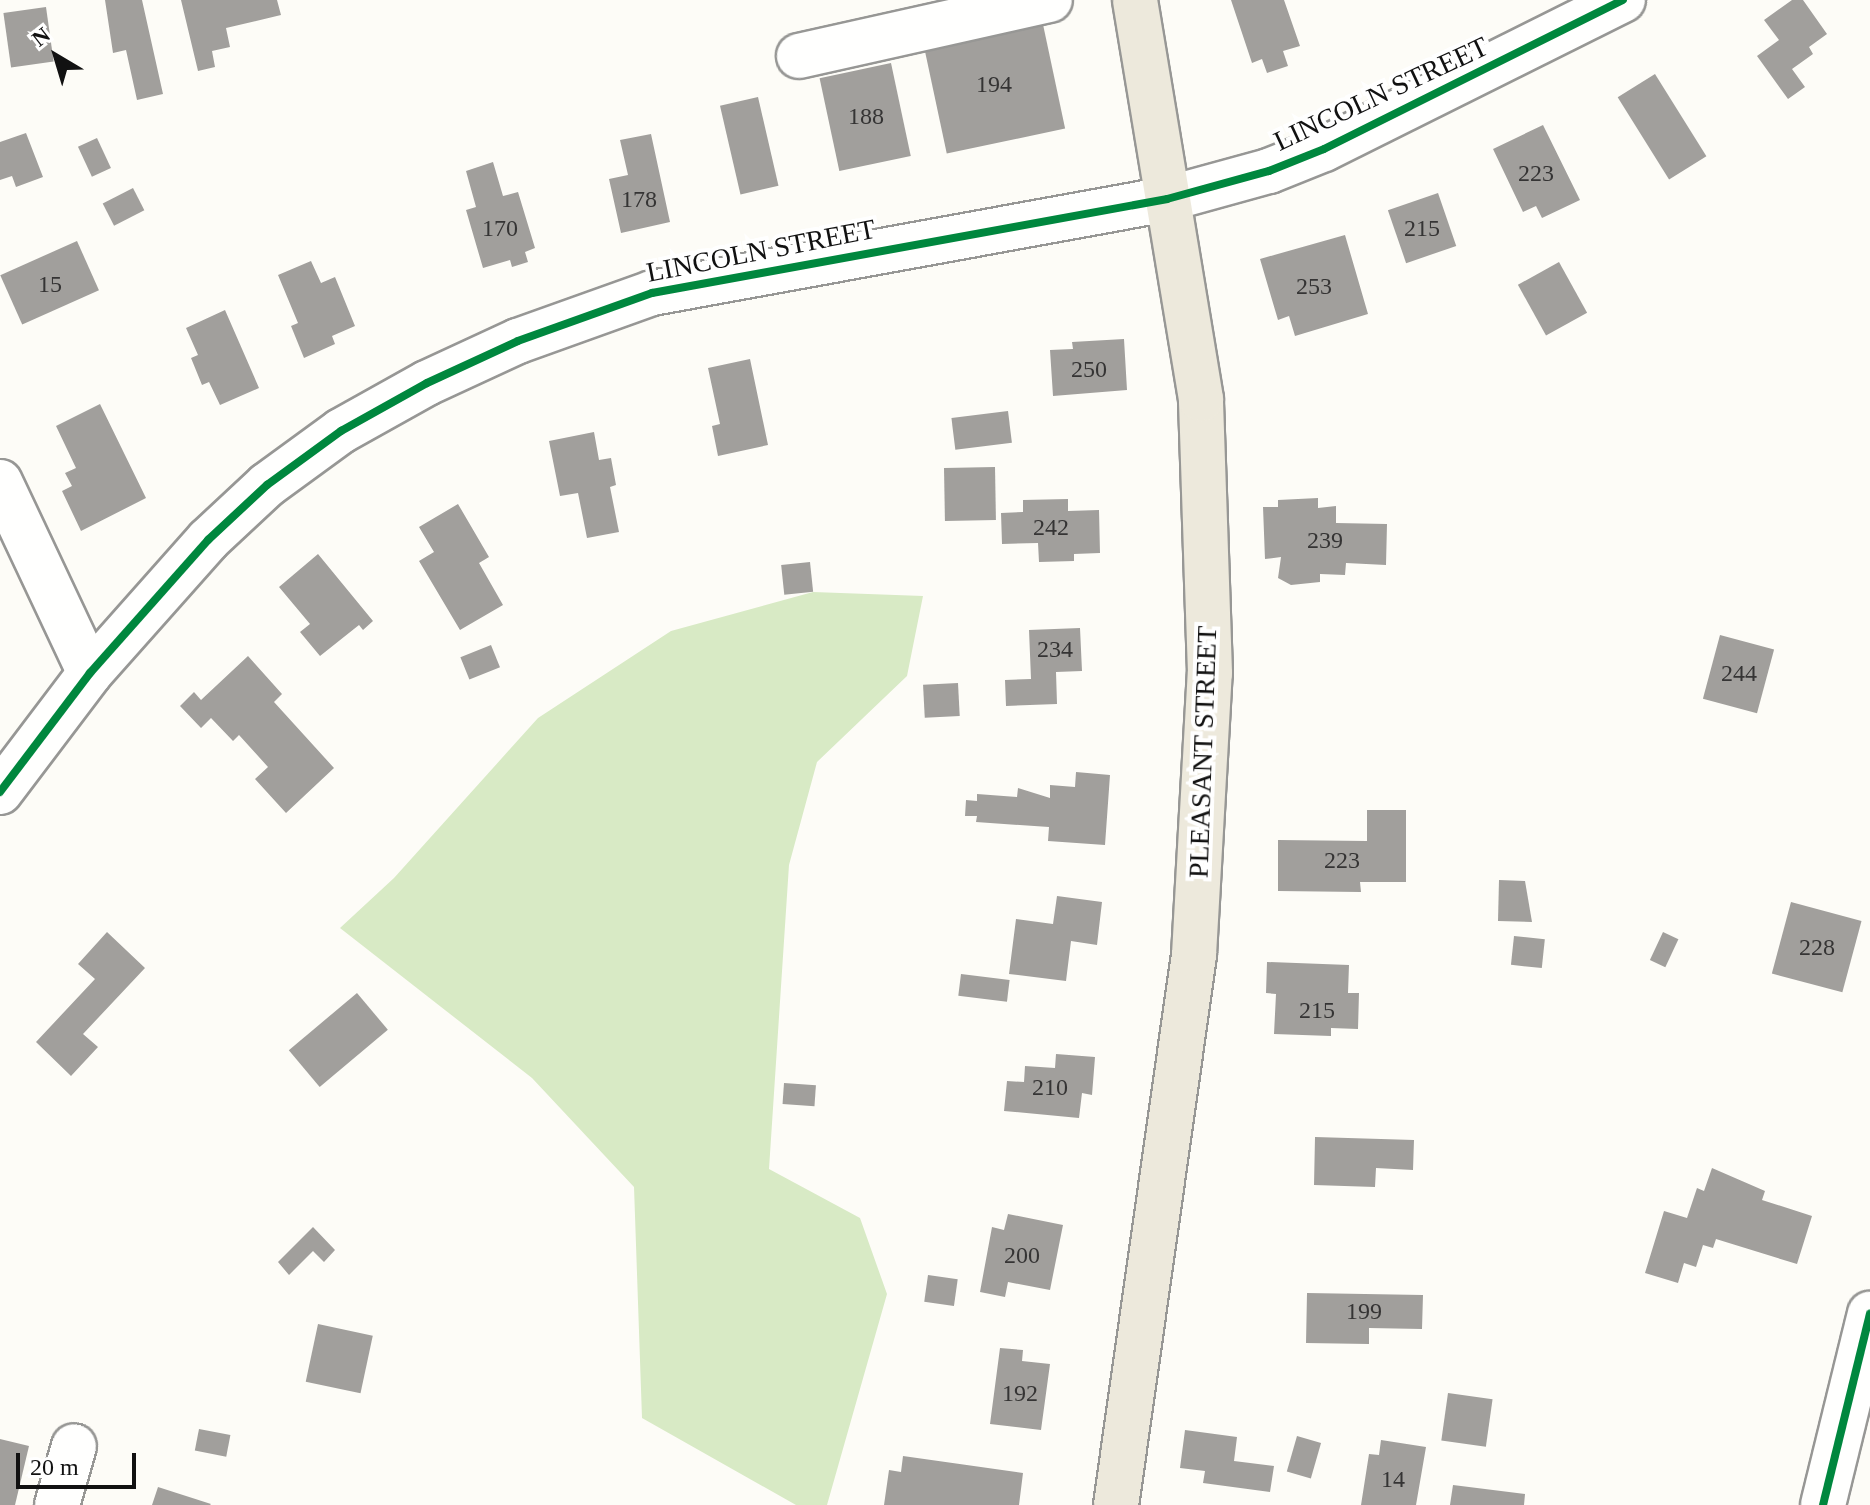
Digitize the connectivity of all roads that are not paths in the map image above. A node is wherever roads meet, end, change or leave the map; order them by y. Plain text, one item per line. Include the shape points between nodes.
1 (1050, 0) edge
2 (1135, 0) edge
3 (1623, 0) edge
4 (799, 56) dead end
5 (1167, 199) junction
6 (0, 482) edge
7 (90, 673) junction
8 (0, 792) edge
9 (1870, 1314) edge
10 (74, 1446) dead end
11 (57, 1505) edge
12 (1116, 1505) edge
13 (1823, 1505) edge

1 - 4 street
2 - 5 main road, PLEASANT STREET
3 - 5 street, LINCOLN STREET via 1324,149
5 - 7 street, LINCOLN STREET via 718,277 652,293 518,341 341,431 267,485 208,540
5 - 12 main road, PLEASANT STREET via 1201,399 1210,673 1194,955
6 - 7 street
7 - 8 street, LINCOLN STREET
9 - 13 street
10 - 11 street

